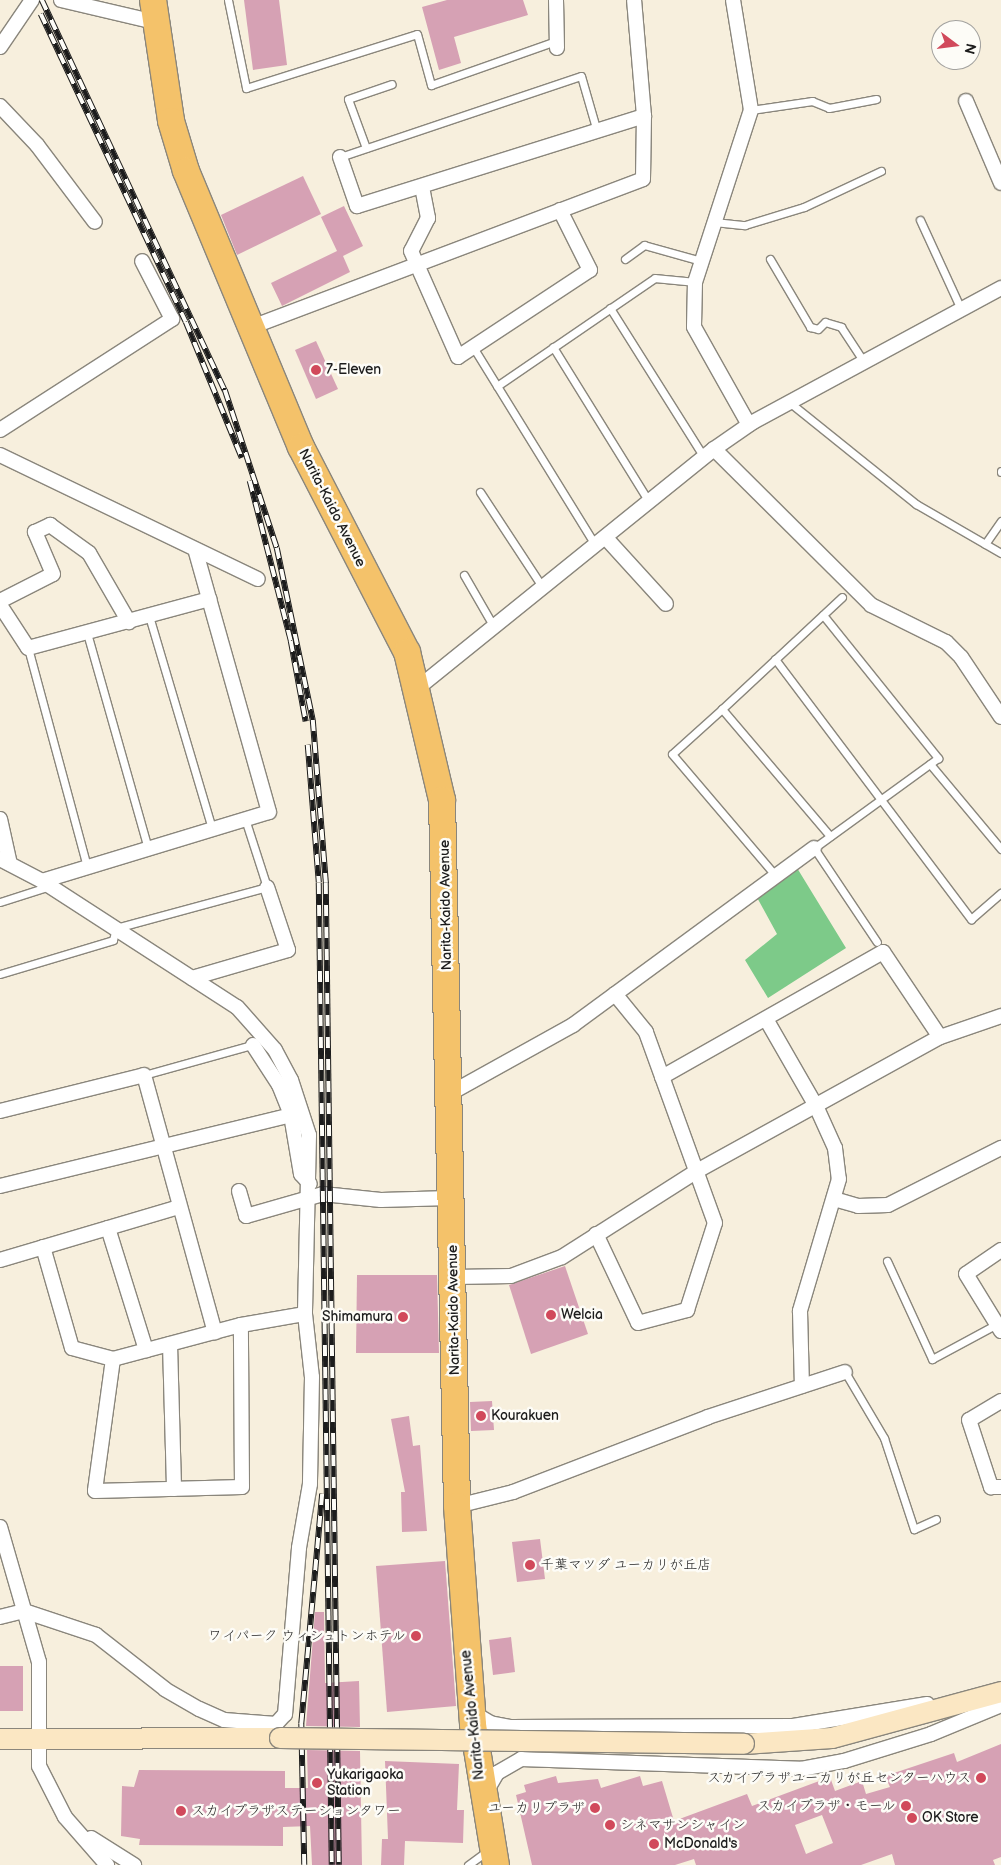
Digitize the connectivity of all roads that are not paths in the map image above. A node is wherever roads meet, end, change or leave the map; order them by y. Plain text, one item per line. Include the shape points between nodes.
1 (32, 0) edge
2 (61, 0) edge
3 (228, 0) edge
4 (556, 0) edge
5 (634, 0) edge
6 (733, 0) edge
7 (154, 11) edge
8 (557, 45) joint
9 (0, 47) edge
10 (392, 84) dead end
11 (876, 99) dead end
12 (966, 101) dead end
13 (0, 106) edge
14 (750, 110) junction
15 (644, 116) junction
16 (596, 128) junction
17 (366, 148) junction
18 (340, 156) joint
19 (881, 171) dead end
20 (1001, 183) edge
21 (422, 187) junction
22 (560, 210) junction
23 (920, 220) dead end
24 (96, 222) dead end
25 (714, 222) junction
26 (625, 259) dead end
27 (770, 259) dead end
28 (142, 261) dead end
29 (701, 261) junction
30 (415, 266) junction
31 (694, 282) junction
32 (1001, 288) edge
33 (610, 308) junction
34 (961, 309) junction
35 (249, 328) junction
36 (473, 347) junction
37 (554, 347) junction
38 (864, 362) junction
39 (497, 386) junction
40 (789, 402) junction
41 (749, 425) junction
42 (0, 430) edge
43 (709, 453) junction
44 (0, 455) edge
45 (480, 492) dead end
46 (649, 502) junction
47 (1001, 521) edge
48 (601, 542) junction
49 (985, 544) junction
50 (196, 552) junction
51 (1001, 553) edge
52 (464, 574) dead end
53 (258, 579) dead end
54 (544, 588) junction
55 (842, 597) dead end
56 (210, 599) junction
57 (0, 603) edge
58 (666, 604) dead end
59 (823, 615) junction
60 (149, 616) junction
61 (129, 622) junction
62 (494, 627) junction
63 (87, 632) junction
64 (28, 648) junction
65 (775, 660) junction
66 (419, 687) junction
67 (722, 709) junction
68 (1001, 717) edge
69 (930, 764) junction
70 (881, 800) junction
71 (0, 819) edge
72 (245, 820) junction
73 (212, 829) junction
74 (830, 836) junction
75 (814, 848) junction
76 (148, 849) junction
77 (1001, 849) edge
78 (5, 862) edge
79 (88, 867) junction
80 (776, 876) junction
81 (46, 883) junction
82 (267, 887) junction
83 (1001, 893) edge
84 (0, 902) edge
85 (116, 928) junction
86 (877, 942) dead end
87 (0, 974) edge
88 (192, 978) junction
89 (615, 994) junction
90 (1001, 1016) edge
91 (766, 1019) junction
92 (940, 1037) junction
93 (267, 1041) junction
94 (253, 1045) junction
95 (144, 1075) junction
96 (662, 1077) junction
97 (449, 1094) junction
98 (816, 1106) junction
99 (0, 1112) edge
100 (291, 1115) junction
101 (162, 1143) junction
102 (1001, 1148) edge
103 (697, 1171) junction
104 (0, 1186) edge
105 (310, 1189) junction
106 (239, 1191) dead end
107 (450, 1198) junction
108 (834, 1199) junction
109 (179, 1207) junction
110 (108, 1228) junction
111 (596, 1234) junction
112 (43, 1247) junction
113 (1001, 1250) edge
114 (0, 1260) edge
115 (887, 1260) dead end
116 (454, 1277) junction
117 (305, 1314) junction
118 (241, 1325) junction
119 (999, 1327) edge
120 (215, 1332) junction
121 (170, 1344) junction
122 (146, 1350) junction
123 (114, 1359) junction
124 (845, 1372) joint
125 (802, 1386) junction
126 (1001, 1401) edge
127 (1001, 1487) edge
128 (174, 1489) junction
129 (457, 1506) junction
130 (936, 1519) dead end
131 (1, 1533) edge
132 (24, 1611) junction
133 (0, 1617) edge
134 (999, 1697) edge
135 (472, 1711) junction
136 (0, 1739) edge
137 (36, 1739) junction
138 (483, 1802) junction
139 (65, 1817) junction
140 (494, 1856) edge
141 (107, 1865) edge
142 (134, 1865) edge
143 (468, 1865) edge

1 - 9 street
2 - 7 street
3 - 8 lane via 246,88 417,34 431,85
4 - 8 street
5 - 15 street
6 - 14 street
7 - 35 highway, Narita-Kaido Avenue via 171,121 186,171
10 - 17 lane via 348,99
11 - 14 lane via 829,108 812,101
12 - 20 street
13 - 24 street via 37,145
14 - 25 street
15 - 16 street
15 - 22 street via 643,178
16 - 17 lane via 581,76
16 - 21 street
17 - 18 lane
18 - 21 street via 357,206
19 - 25 lane via 804,207 745,225
21 - 30 street via 428,218 411,251
22 - 30 street
22 - 36 street via 590,270
23 - 34 lane
25 - 29 street
26 - 29 lane via 644,245
27 - 38 lane via 810,327 818,329 825,322 840,327
28 - 42 street via 172,319
29 - 31 street
30 - 35 street
30 - 36 street via 458,357
31 - 33 lane via 654,278
31 - 41 street via 694,327
32 - 34 street
33 - 37 lane
33 - 43 lane
34 - 38 street
35 - 66 highway, Narita-Kaido Avenue via 301,447 407,652
36 - 39 lane
37 - 39 lane
37 - 46 lane
38 - 40 street
39 - 48 lane
40 - 41 street
40 - 49 lane via 916,504
41 - 43 street
43 - 46 street
43 - 68 street via 872,605 946,642 962,657
44 - 50 street
45 - 54 lane
46 - 48 street
47 - 49 lane
48 - 54 street
48 - 58 street
49 - 51 lane
50 - 53 street
50 - 56 street
52 - 62 lane
54 - 62 street
55 - 59 lane
56 - 60 street
56 - 72 street via 269,812
57 - 61 street via 53,574 35,532 50,525 89,553
57 - 64 street
59 - 65 lane
59 - 69 lane via 938,758
60 - 61 street
60 - 73 lane
61 - 63 street
62 - 66 street
63 - 64 street
63 - 76 lane
64 - 79 lane
65 - 67 lane
65 - 70 lane
66 - 97 highway, Narita-Kaido Avenue via 442,800
67 - 74 lane
67 - 80 lane via 672,754
69 - 70 lane
69 - 77 lane
70 - 74 lane
70 - 83 lane via 971,920
71 - 78 street
72 - 73 street
72 - 82 lane
73 - 76 street
74 - 75 lane
75 - 80 street
75 - 86 lane
76 - 79 street
78 - 81 street
79 - 81 street
80 - 89 street
81 - 84 lane
81 - 85 street
82 - 85 lane
82 - 88 street via 288,950
85 - 87 lane via 113,940
85 - 88 street
88 - 93 street via 237,1007
89 - 96 street via 646,1032
89 - 97 street via 573,1025
90 - 92 street
91 - 92 street via 883,952
91 - 96 street
91 - 98 street
92 - 98 street
93 - 94 lane
93 - 105 street via 291,1080 305,1115
94 - 95 lane
94 - 100 street via 279,1085
95 - 99 street
95 - 101 street
96 - 103 street
97 - 107 highway, Narita-Kaido Avenue
98 - 103 street
98 - 108 street via 835,1148 840,1179
100 - 101 street
100 - 105 street via 301,1174
101 - 104 street
101 - 109 street
102 - 108 street via 888,1205 858,1206
103 - 111 street
103 - 111 street via 715,1223 687,1310 638,1323
105 - 106 street via 246,1216
105 - 107 street
105 - 117 street
107 - 116 highway, Narita-Kaido Avenue
108 - 125 street via 800,1311
109 - 110 street
109 - 120 street
110 - 112 street
110 - 122 street
111 - 116 street via 537,1269 511,1276
112 - 114 street
112 - 123 street via 72,1348
113 - 119 street via 966,1274
115 - 119 lane via 932,1360
116 - 129 highway, Narita-Kaido Avenue
117 - 118 street
117 - 132 street via 312,1377 310,1484 299,1548 285,1714 276,1724 224,1720 165,1689 96,1635
118 - 120 street
118 - 128 street via 242,1486
120 - 121 street
121 - 122 street
121 - 128 street
122 - 123 street
123 - 128 street via 95,1491
124 - 125 street
124 - 130 lane via 884,1438 914,1529
125 - 129 street via 611,1452 512,1492
126 - 127 street via 969,1420 991,1487
129 - 135 highway, Narita-Kaido Avenue
131 - 132 street
132 - 133 street
132 - 137 street via 39,1662
134 - 135 street via 793,1726 498,1727
134 - 137 street, bridge via 832,1738 744,1744 280,1738
134 - 138 street via 932,1734 844,1761 801,1769 521,1759 507,1764 493,1777
135 - 138 highway, Narita-Kaido Avenue
136 - 137 street
137 - 139 street via 39,1766
138 - 140 highway, Narita-Kaido Avenue
139 - 141 street
139 - 142 street via 101,1846
140 - 143 lane

